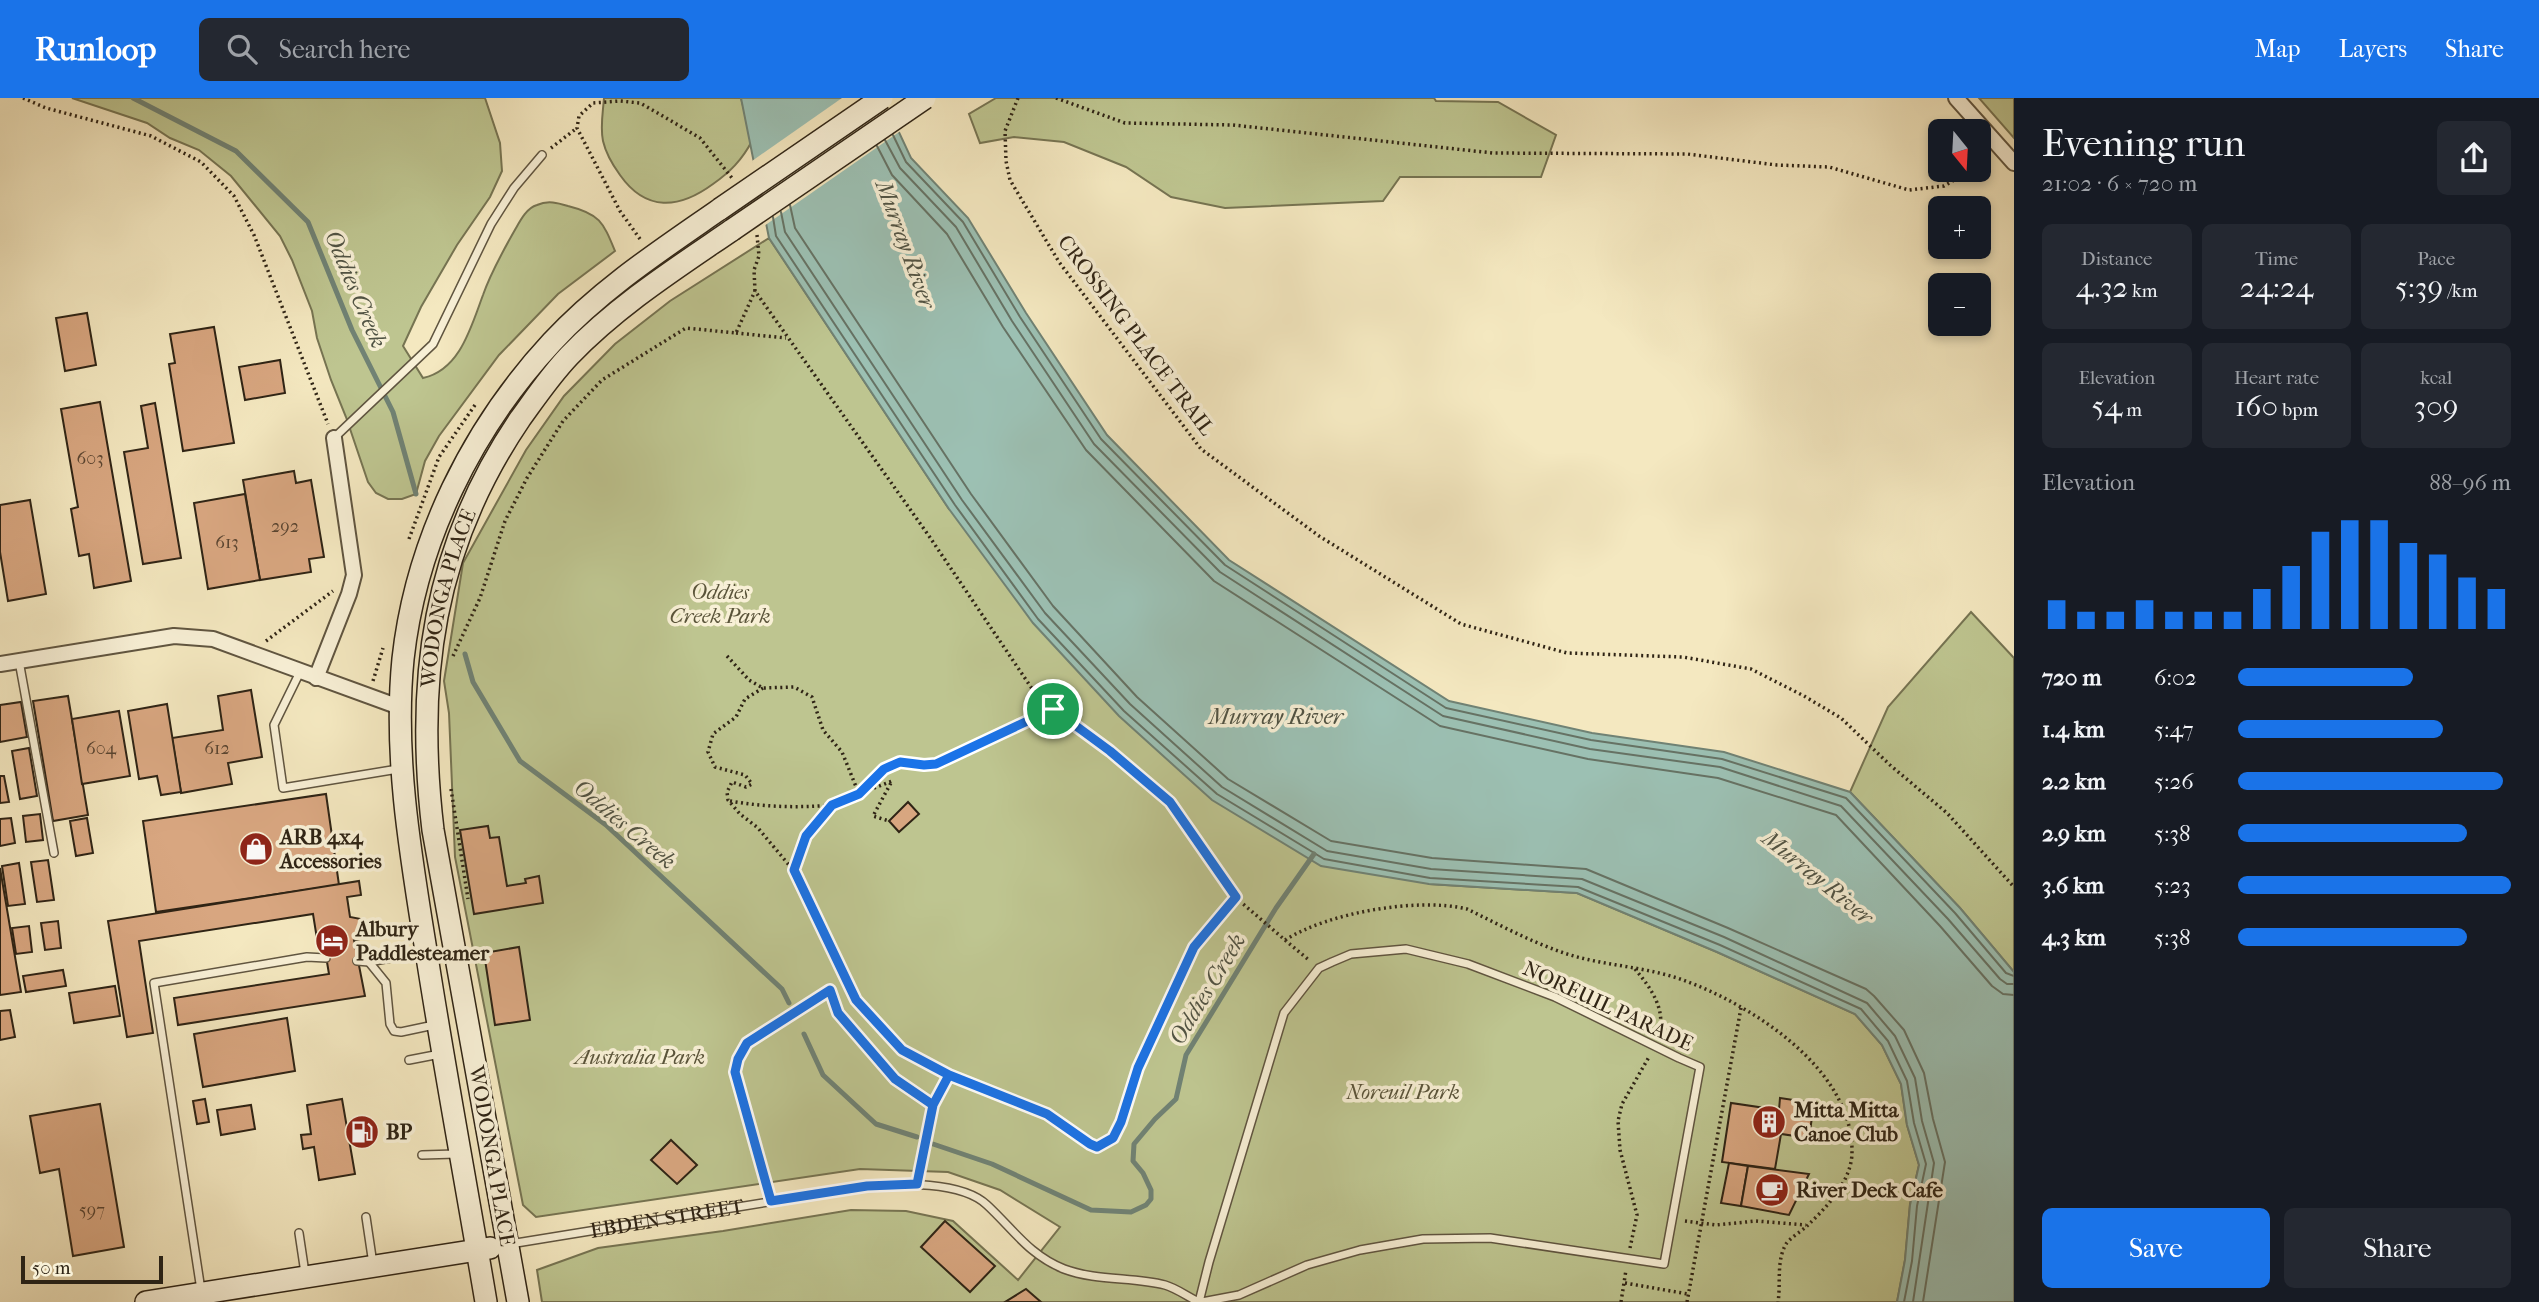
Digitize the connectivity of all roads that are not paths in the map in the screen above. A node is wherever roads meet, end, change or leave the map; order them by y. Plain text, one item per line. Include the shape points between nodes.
1 (882, 98) edge
2 (925, 98) edge
3 (1956, 98) edge
4 (542, 155) road end
5 (2014, 163) edge
6 (334, 438) joint
7 (19, 661) junction
8 (0, 664) edge
9 (300, 672) junction
10 (316, 678) junction
11 (402, 708) junction
12 (402, 768) junction
13 (54, 853) dead end
14 (426, 951) junction
15 (326, 958) dead end
16 (357, 961) dead end
17 (369, 962) junction
18 (438, 1024) junction
19 (443, 1054) junction
20 (409, 1060) dead end
21 (460, 1153) junction
22 (422, 1155) dead end
23 (917, 1184) junction
24 (771, 1201) junction
25 (366, 1217) dead end
26 (299, 1233) dead end
27 (509, 1245) junction
28 (478, 1250) junction
29 (373, 1266) junction
30 (306, 1277) junction
31 (202, 1293) junction
32 (146, 1302) edge
33 (486, 1302) edge
34 (518, 1302) edge
35 (1200, 1302) edge

1 - 11 main road, WODONGA PLACE, bridge via 611,287 522,377 461,470 428,549 410,617
2 - 27 main road, WODONGA PLACE, bridge via 643,291 602,325 547,381 507,439 467,516 434,628 428,681 427,778
3 - 5 street
4 - 6 lane via 491,224 433,344
6 - 10 street via 354,575
7 - 8 street
7 - 9 street via 174,636 214,639
7 - 13 lane
9 - 10 street
9 - 12 lane via 274,725 283,788
10 - 11 street
11 - 12 main road, WODONGA PLACE
12 - 14 main road, WODONGA PLACE
14 - 17 lane
14 - 18 main road, WODONGA PLACE
15 - 31 lane via 307,957 153,983
16 - 17 lane
17 - 18 lane via 386,983 394,1031
18 - 19 main road, WODONGA PLACE
19 - 20 lane
19 - 21 main road, WODONGA PLACE
21 - 22 lane
21 - 28 main road, WODONGA PLACE
23 - 24 lane, EBDEN STREET via 867,1186
23 - 24 lane via 933,1105 895,1079 838,1013 830,990 747,1043 738,1059 735,1072
23 - 35 lane, EBDEN STREET via 958,1191 984,1202 1017,1238 1067,1270 1167,1286
24 - 27 lane, EBDEN STREET
25 - 29 lane
26 - 30 lane
27 - 28 main road, EBDEN STREET
27 - 34 main road, WODONGA PLACE
28 - 29 main road, EBDEN STREET
28 - 33 main road, WODONGA PLACE
29 - 30 main road, EBDEN STREET
30 - 31 main road, EBDEN STREET
31 - 32 main road, EBDEN STREET
35 - 35 lane, NOREUIL PARADE via 1284,1013 1319,968 1351,954 1406,949 1468,964 1555,997 1700,1067 1664,1264 1490,1238 1423,1238 1307,1265 1239,1295

